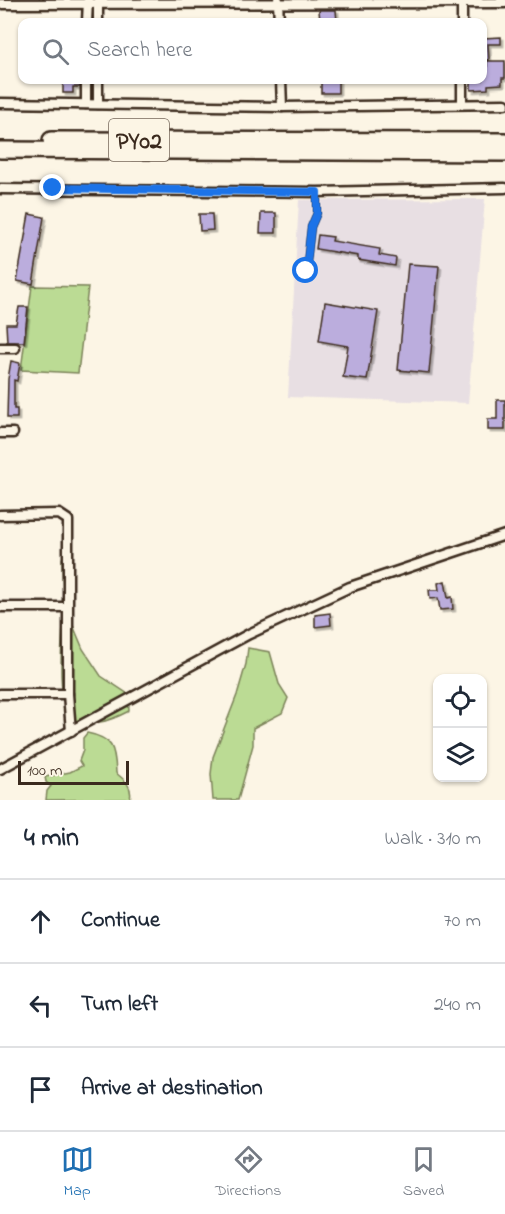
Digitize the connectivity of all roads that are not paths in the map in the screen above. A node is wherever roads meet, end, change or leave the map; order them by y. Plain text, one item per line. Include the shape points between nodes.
1 (88, 2) edge
2 (98, 2) edge
3 (279, 2) edge
4 (462, 2) edge
5 (505, 3) edge
6 (0, 4) edge
7 (87, 18) edge
8 (98, 18) edge
9 (279, 18) edge
10 (462, 18) edge
11 (86, 84) edge
12 (98, 84) edge
13 (281, 84) edge
14 (462, 84) edge
15 (0, 103) edge
16 (462, 103) junction
17 (86, 104) junction
18 (99, 104) junction
19 (505, 104) edge
20 (282, 107) junction
21 (0, 140) edge
22 (505, 141) edge
23 (0, 150) edge
24 (505, 153) edge
25 (505, 188) edge
26 (0, 189) edge
27 (317, 192) junction
28 (306, 271) dead end
29 (0, 348) edge
30 (15, 348) dead end
31 (0, 433) edge
32 (13, 433) dead end
33 (0, 515) edge
34 (505, 535) edge
35 (0, 607) edge
36 (67, 607) junction
37 (0, 694) edge
38 (68, 694) junction
39 (71, 730) junction
40 (0, 769) edge

1 - 2 street
1 - 6 street
1 - 7 street
2 - 3 street
2 - 8 street
3 - 4 street
3 - 9 street
4 - 5 street
4 - 10 street
11 - 17 street
12 - 18 street
13 - 20 street
14 - 16 street
15 - 17 street
16 - 19 street
16 - 20 street
17 - 18 street
18 - 20 street
21 - 22 highway, PY02
23 - 24 highway, PY02
25 - 27 street
26 - 27 street
27 - 28 lane
29 - 30 street
31 - 32 street
33 - 36 street via 59,514 68,520
34 - 39 street via 350,587 249,634
35 - 36 street
36 - 38 street
37 - 38 street
38 - 39 street
39 - 40 street

